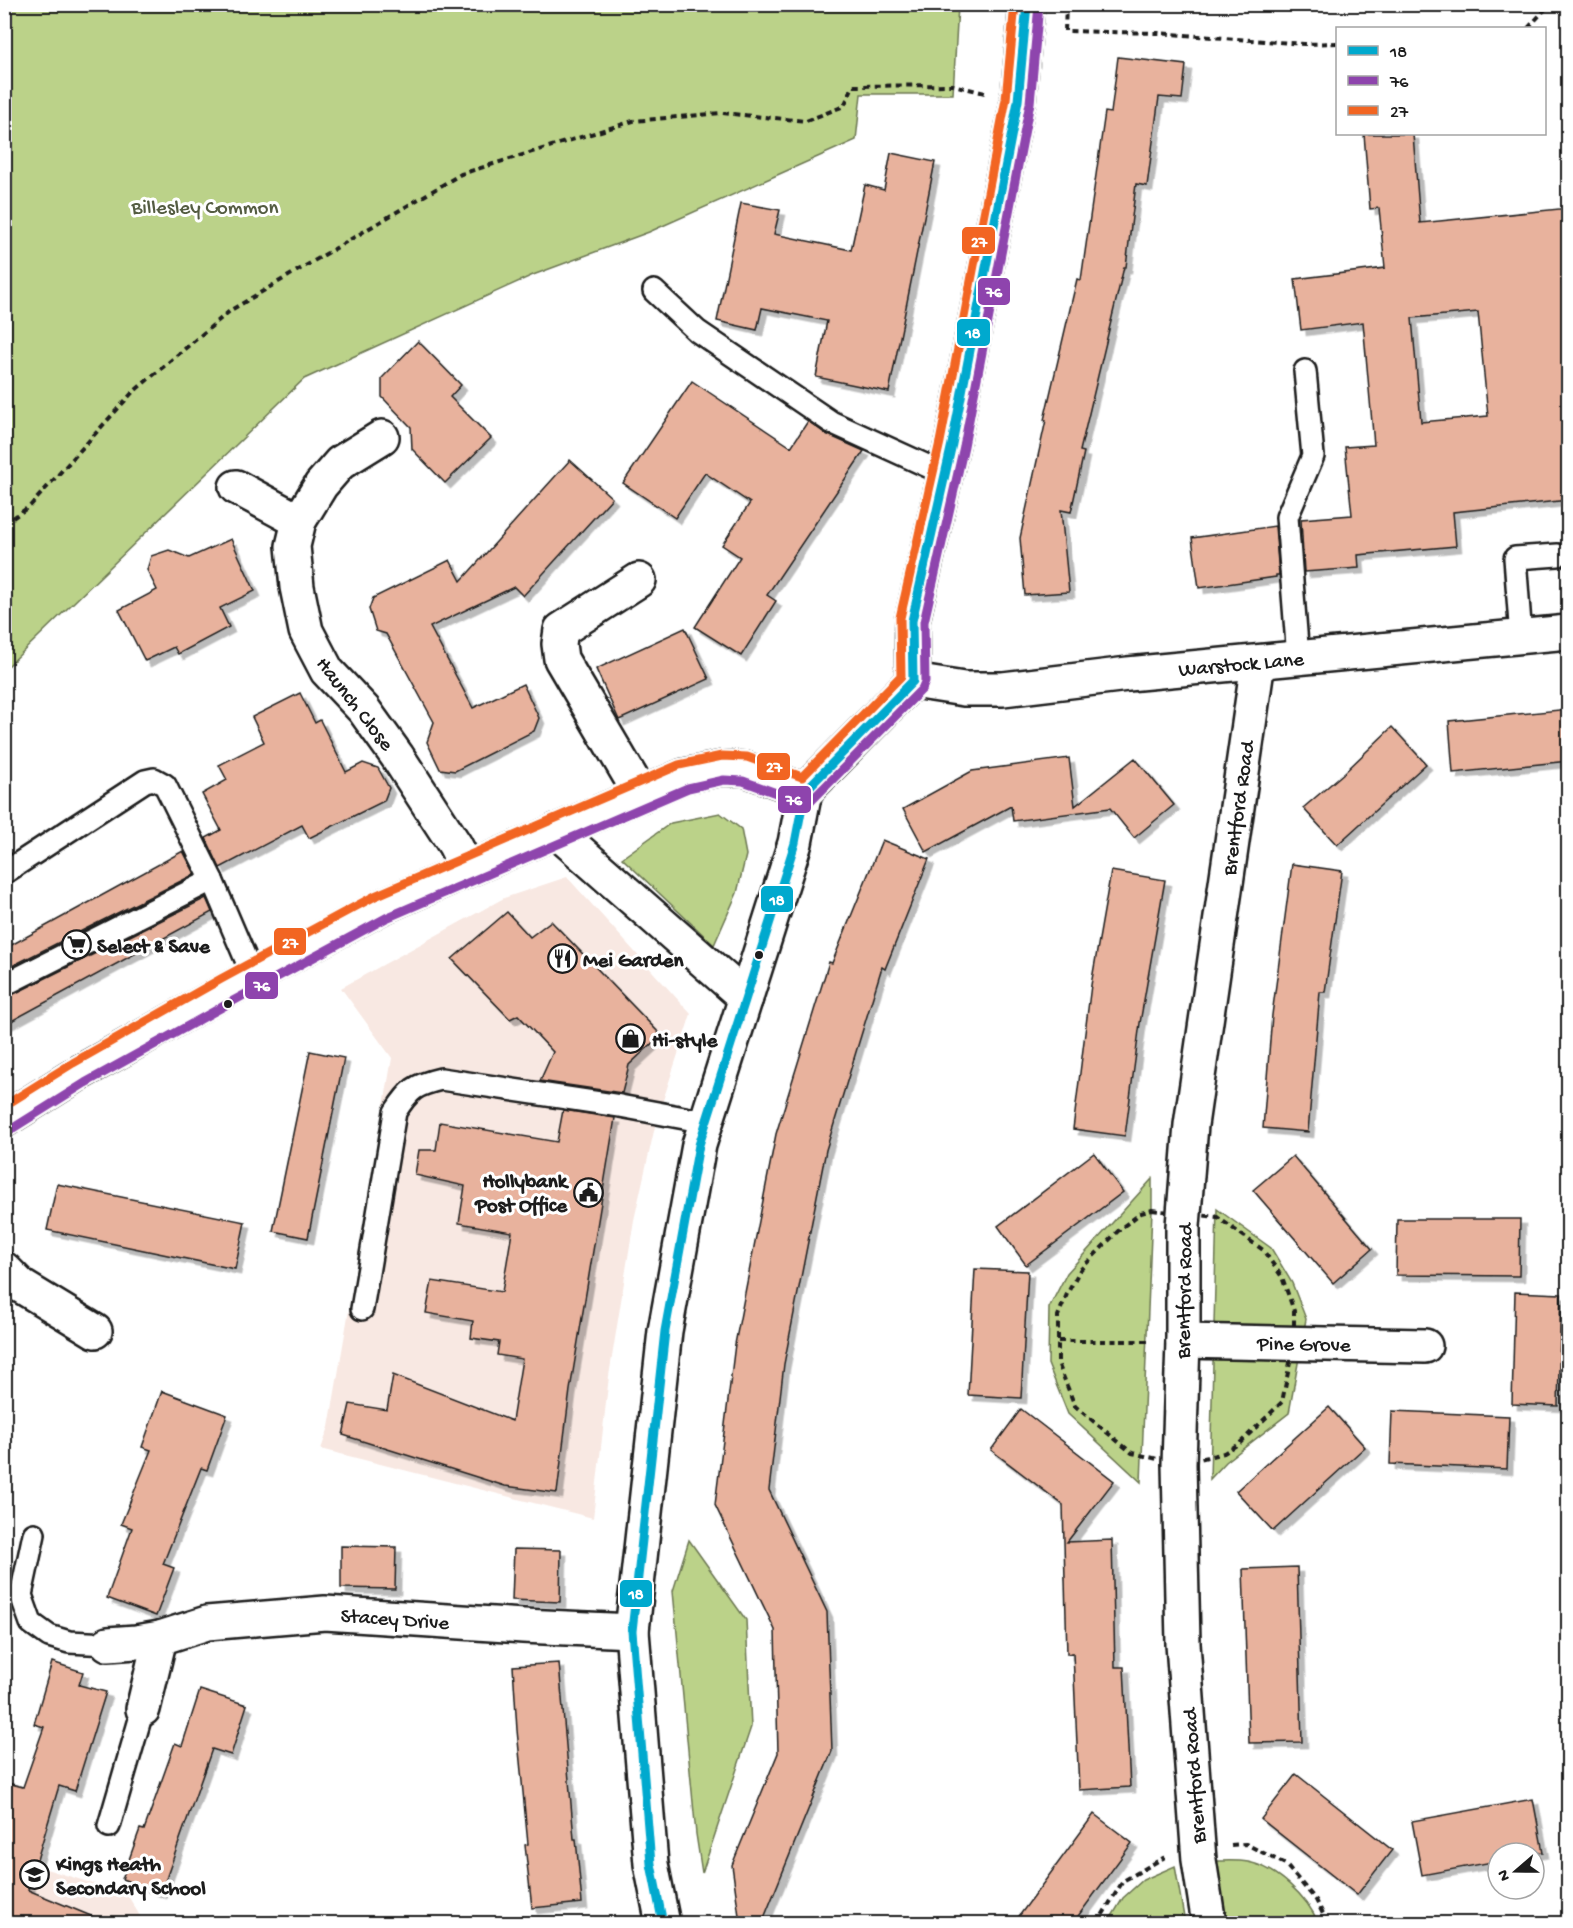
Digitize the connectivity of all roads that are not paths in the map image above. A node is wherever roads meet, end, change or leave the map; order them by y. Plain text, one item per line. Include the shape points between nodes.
1 (1027, 4) edge
2 (654, 291) dead end
3 (1305, 371) dead end
4 (382, 437) dead end
5 (945, 474) junction
6 (236, 487) dead end
7 (299, 521) junction
8 (1558, 555) dead end
9 (639, 580) dead end
10 (1569, 632) edge
11 (1521, 638) junction
12 (1298, 658) junction
13 (1258, 662) junction
14 (913, 681) junction
15 (805, 791) junction
16 (641, 795) junction
17 (556, 831) junction
18 (467, 869) junction
19 (4, 873) edge
20 (212, 880) junction
21 (253, 976) junction
22 (8, 983) dead end
23 (746, 998) junction
24 (4, 1120) edge
25 (706, 1122) junction
26 (4, 1269) edge
27 (362, 1309) dead end
28 (95, 1331) dead end
29 (1183, 1341) junction
30 (1425, 1346) dead end
31 (34, 1534) dead end
32 (632, 1631) junction
33 (160, 1638) junction
34 (108, 1644) joint
35 (143, 1709) joint
36 (109, 1826) dead end
37 (663, 1923) edge
38 (1209, 1923) edge

1 - 5 street via 1018,101
2 - 5 lane via 697,331 831,422
3 - 12 lane via 1313,456 1287,517
4 - 7 street, Haunch Close via 340,464 321,485
5 - 14 street via 912,621
6 - 7 street
7 - 18 street, Haunch Close via 293,546 306,631 327,671 364,710 397,756
8 - 11 lane via 1515,558
9 - 16 street via 561,630 559,644 561,659
10 - 11 street, Warstock Lane
11 - 12 street, Warstock Lane
12 - 13 street, Warstock Lane
13 - 14 street, Warstock Lane via 1003,689 964,689
13 - 29 street, Brentford Road via 1191,1125 1183,1226
14 - 15 street
15 - 16 street via 745,769 723,768 684,776
15 - 23 street via 795,843
16 - 17 street
17 - 18 street
17 - 23 street
18 - 21 street via 381,907
19 - 20 lane via 154,779 165,785
20 - 21 lane
20 - 22 lane
21 - 24 street
23 - 25 street
25 - 27 lane via 441,1079 421,1084 407,1094 395,1112
25 - 32 street via 665,1331
26 - 28 street via 21,1286
29 - 30 street, Pine Grove
29 - 38 street, Brentford Road via 1179,1464 1183,1644 1199,1860
31 - 34 lane via 21,1595 31,1623 49,1636 69,1642
32 - 33 street, Stacey Drive via 325,1613 207,1623
32 - 37 street via 651,1864
33 - 34 street, Stacey Drive
33 - 35 street
35 - 36 lane

